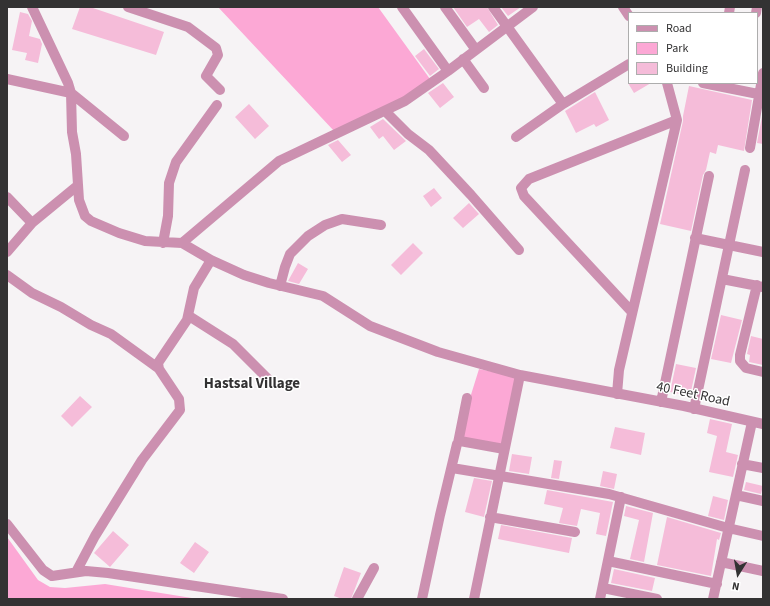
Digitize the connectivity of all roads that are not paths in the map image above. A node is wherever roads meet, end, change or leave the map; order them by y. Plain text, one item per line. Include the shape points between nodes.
1 (32, 7) edge
2 (128, 7) edge
3 (402, 7) edge
4 (445, 7) edge
5 (493, 7) edge
6 (533, 7) edge
7 (507, 27) junction
8 (476, 50) junction
9 (463, 60) junction
10 (628, 65) edge
11 (448, 71) junction
12 (763, 73) edge
13 (7, 79) edge
14 (667, 84) edge
15 (714, 84) edge
16 (725, 85) edge
17 (484, 88) dead end
18 (220, 90) dead end
19 (71, 93) junction
20 (761, 95) edge
21 (563, 104) junction
22 (217, 105) dead end
23 (385, 111) junction
24 (677, 120) junction
25 (124, 136) dead end
26 (516, 137) dead end
27 (750, 148) dead end
28 (744, 170) dead end
29 (709, 176) dead end
30 (77, 186) junction
31 (7, 197) edge
32 (32, 223) junction
33 (381, 225) dead end
34 (695, 238) junction
35 (163, 243) junction
36 (182, 243) junction
37 (729, 245) junction
38 (519, 250) dead end
39 (7, 252) edge
40 (763, 252) edge
41 (211, 260) junction
42 (7, 275) edge
43 (722, 279) junction
44 (280, 286) junction
45 (760, 286) edge
46 (632, 312) junction
47 (189, 316) junction
48 (158, 368) junction
49 (763, 372) edge
50 (520, 375) junction
51 (271, 382) dead end
52 (617, 394) junction
53 (467, 398) dead end
54 (661, 402) junction
55 (694, 409) junction
56 (752, 422) junction
57 (763, 424) edge
58 (458, 442) junction
59 (504, 449) junction
60 (742, 464) junction
61 (452, 468) junction
62 (763, 468) edge
63 (498, 476) junction
64 (736, 495) junction
65 (621, 497) junction
66 (763, 501) edge
67 (490, 517) junction
68 (7, 524) edge
69 (728, 528) junction
70 (575, 532) dead end
71 (763, 536) edge
72 (608, 561) junction
73 (721, 562) junction
74 (374, 568) dead end
75 (763, 571) edge
76 (76, 572) junction
77 (716, 584) junction
78 (602, 588) junction
79 (283, 599) edge
80 (357, 599) edge
81 (422, 599) edge
82 (474, 599) edge
83 (600, 599) edge
84 (657, 599) edge
85 (713, 599) edge

1 - 19 street
2 - 18 street via 188,27 216,48 218,55 206,76
3 - 11 street
4 - 8 street
5 - 7 street
6 - 7 street
7 - 8 street
7 - 21 street
8 - 9 street
9 - 11 street
9 - 17 street
10 - 21 street
11 - 23 street via 408,99
12 - 20 street
13 - 19 street
14 - 24 street
15 - 16 street
16 - 20 street
19 - 25 street
19 - 30 street
20 - 27 street
21 - 26 street
22 - 35 street via 176,162 169,183 168,216
23 - 36 street via 279,161
23 - 38 street via 434,156
24 - 46 street
24 - 46 street via 529,179 521,188 524,196
28 - 37 street
29 - 34 street
30 - 32 street
30 - 35 street via 81,208 91,221 135,239
31 - 32 street
32 - 39 street
33 - 44 street via 342,219 325,225 308,236 290,254
34 - 37 street
34 - 54 street
35 - 36 street
36 - 41 street, 40 Feet Road
37 - 40 street
37 - 43 street
41 - 44 street, 40 Feet Road via 244,275
41 - 47 street via 194,288
42 - 48 street via 32,293 91,326 111,334
43 - 45 street
43 - 55 street
44 - 50 street, 40 Feet Road via 330,299 370,326 392,335 438,352
45 - 49 street via 740,355 742,366
46 - 52 street via 619,370
47 - 48 street via 159,362
47 - 51 street via 233,344
48 - 76 street via 179,399 180,410 138,467
50 - 52 street, 40 Feet Road
50 - 59 street
52 - 54 street, 40 Feet Road
53 - 58 street
54 - 55 street, 40 Feet Road
55 - 56 street, 40 Feet Road
56 - 57 street, 40 Feet Road
56 - 60 street
58 - 59 street
58 - 61 street
59 - 63 street
60 - 62 street
60 - 64 street
61 - 63 street
61 - 81 street
63 - 65 street
63 - 67 street
64 - 66 street
64 - 69 street
65 - 69 street
65 - 72 street
67 - 70 street
67 - 82 street
68 - 76 street via 29,555 47,574 57,577
69 - 71 street
69 - 73 street
72 - 77 street
72 - 78 street
73 - 75 street
73 - 77 street
74 - 80 street
76 - 79 street via 108,573
77 - 85 street
78 - 83 street
78 - 84 street

